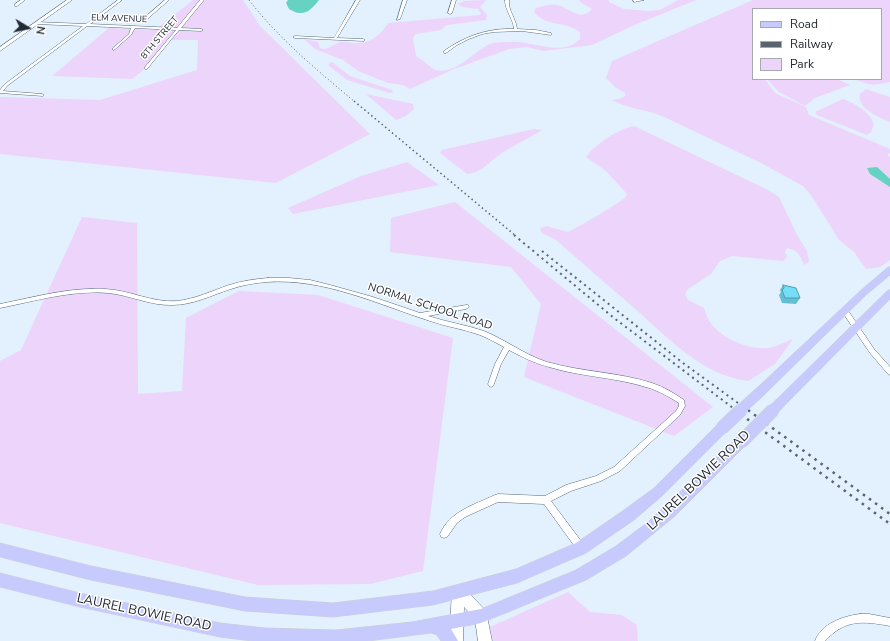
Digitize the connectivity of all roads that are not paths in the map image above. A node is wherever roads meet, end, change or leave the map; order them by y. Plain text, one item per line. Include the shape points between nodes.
1 (23, 0) edge
2 (70, 0) edge
3 (120, 0) edge
4 (167, 0) edge
5 (202, 0) edge
6 (358, 0) edge
7 (405, 0) edge
8 (454, 0) edge
9 (507, 0) edge
10 (642, 0) edge
11 (634, 1) edge
12 (16, 5) dead end
13 (450, 13) dead end
14 (398, 19) dead end
15 (144, 20) dead end
16 (37, 23) junction
17 (84, 26) junction
18 (133, 28) junction
19 (179, 29) junction
20 (201, 30) dead end
21 (516, 30) junction
22 (550, 34) dead end
23 (295, 37) dead end
24 (335, 39) junction
25 (363, 40) dead end
26 (0, 49) edge
27 (114, 49) dead end
28 (445, 52) dead end
29 (146, 68) dead end
30 (0, 92) edge
31 (42, 95) dead end
32 (890, 270) edge
33 (890, 293) edge
34 (0, 306) edge
35 (466, 307) dead end
36 (845, 311) junction
37 (420, 316) junction
38 (855, 326) junction
39 (508, 346) junction
40 (890, 372) edge
41 (491, 384) dead end
42 (546, 500) junction
43 (444, 534) dead end
44 (581, 548) junction
45 (0, 550) edge
46 (0, 580) edge
47 (458, 592) junction
48 (482, 616) junction
49 (456, 619) junction
50 (890, 622) edge
51 (431, 625) junction
52 (450, 641) edge
53 (456, 641) edge
54 (484, 641) edge
55 (819, 641) edge

1 - 12 street
2 - 16 main road
3 - 17 street
4 - 15 street
5 - 19 street, 8TH STREET
6 - 24 street
7 - 14 street
8 - 13 street
9 - 21 street via 506,6 515,19
10 - 11 street
16 - 17 street, ELM AVENUE
16 - 26 main road
17 - 18 street, ELM AVENUE
17 - 30 street
18 - 19 street, ELM AVENUE
18 - 27 street
19 - 20 street, ELM AVENUE
19 - 29 street, 8TH STREET
21 - 22 street
21 - 28 street via 476,34 463,39
23 - 24 street
24 - 25 street
30 - 31 street
32 - 36 main road, LAUREL BOWIE ROAD
33 - 38 main road, LAUREL BOWIE ROAD
34 - 37 street, NORMAL SCHOOL ROAD via 62,294 105,291 159,303 175,303 192,301 232,286 269,280 332,287
35 - 37 street
36 - 38 street
36 - 44 main road, LAUREL BOWIE ROAD, bridge via 658,492
37 - 39 street, NORMAL SCHOOL ROAD via 482,333
38 - 40 street
38 - 48 main road, LAUREL BOWIE ROAD, bridge via 670,512 621,551 571,580
39 - 41 street
39 - 42 street, NORMAL SCHOOL ROAD via 549,365 625,379 667,392 682,402 678,412 617,469
42 - 43 street, NORMAL SCHOOL ROAD via 498,498 462,514
42 - 44 street
44 - 47 main road, LAUREL BOWIE ROAD via 517,576
45 - 47 main road, LAUREL BOWIE ROAD via 91,573 245,604 333,610 426,599
46 - 51 main road, LAUREL BOWIE ROAD via 220,630 264,635 336,636
47 - 48 main road
47 - 49 main road
48 - 49 main road, LAUREL BOWIE ROAD
48 - 54 main road
49 - 51 main road, LAUREL BOWIE ROAD
49 - 53 main road
50 - 55 street via 865,618 846,620 826,632
51 - 52 main road via 442,630

